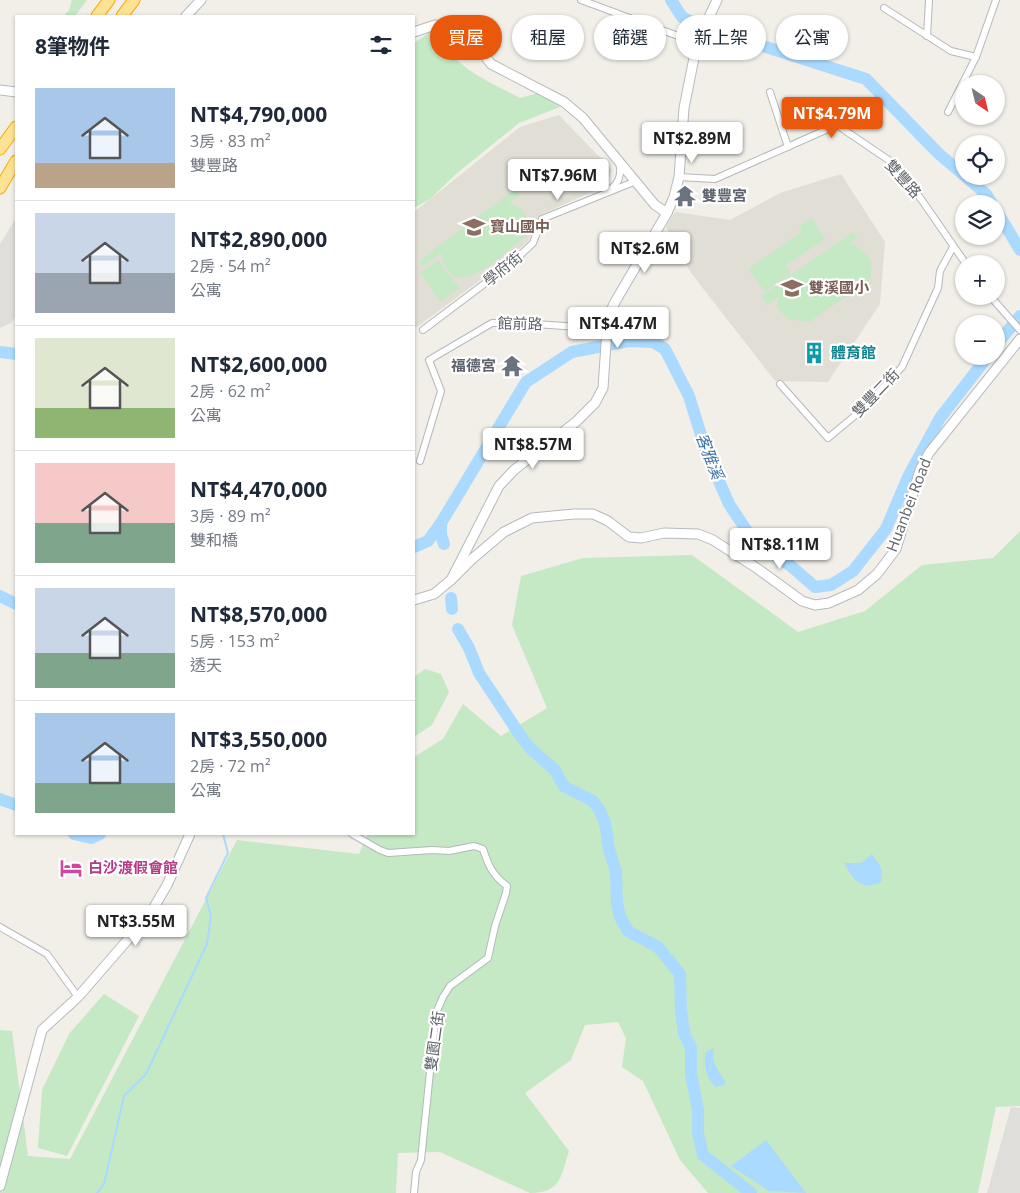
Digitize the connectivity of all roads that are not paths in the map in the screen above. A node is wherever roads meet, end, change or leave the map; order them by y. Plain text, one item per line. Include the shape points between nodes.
1 (109, 0) edge
2 (134, 0) edge
3 (201, 0) edge
4 (581, 0) edge
5 (717, 0) edge
6 (929, 0) edge
7 (996, 0) edge
8 (884, 8) dead end
9 (98, 15) edge
10 (123, 15) edge
11 (187, 15) edge
12 (710, 15) edge
13 (415, 32) edge
14 (676, 35) edge
15 (927, 36) junction
16 (976, 57) junction
17 (694, 60) edge
18 (0, 90) edge
19 (15, 92) edge
20 (770, 92) dead end
21 (948, 112) dead end
22 (15, 128) edge
23 (788, 147) junction
24 (0, 149) edge
25 (616, 157) junction
26 (15, 163) edge
27 (679, 176) junction
28 (636, 181) junction
29 (0, 188) edge
30 (602, 194) junction
31 (667, 213) junction
32 (953, 247) junction
33 (959, 255) edge
34 (996, 305) edge
35 (607, 329) junction
36 (423, 330) dead end
37 (1020, 330) edge
38 (1020, 340) edge
39 (780, 384) dead end
40 (420, 462) dead end
41 (451, 580) junction
42 (415, 600) edge
43 (190, 835) edge
44 (354, 835) edge
45 (0, 928) edge
46 (78, 997) junction
47 (0, 1186) edge
48 (414, 1193) edge

1 - 9 highway
2 - 10 highway
3 - 11 street
4 - 14 street
5 - 12 street
6 - 15 street
7 - 16 street
8 - 15 street
13 - 25 street via 435,25 451,28 466,36 491,64 564,102 583,118
15 - 16 street via 951,51
16 - 21 street
17 - 27 street via 684,108
18 - 19 street
20 - 23 street
22 - 24 highway
23 - 27 street, 雙豐路 via 715,179
23 - 32 street, 雙豐路 via 837,126 890,162 921,199
25 - 28 street
25 - 30 street, 學府街 via 620,178 614,187
26 - 29 highway
27 - 31 street
28 - 30 street, 學府街
28 - 31 street via 654,205
30 - 36 street, 學府街 via 542,219 533,244
31 - 35 street via 615,302
32 - 33 street, 雙豐路
32 - 39 street, 雙豐二街 via 940,270 938,288 902,367 863,409 828,438
34 - 37 street
35 - 40 street, 館前路 via 492,322 429,360 441,391
35 - 41 street via 603,388 595,403 499,486
38 - 41 street, Huanbei Road via 929,453 920,470 896,550 877,574 858,590 840,599 815,605 802,601 713,540 698,534 629,536 593,514 532,518 504,532
41 - 42 street, Huanbei Road via 434,594
43 - 46 street via 150,914
44 - 48 street, 雙園二街 via 388,853 449,851 474,846 483,849 487,864 507,886 488,958 450,986 436,1013 421,1160
45 - 46 street via 47,954
46 - 47 street via 42,1030

